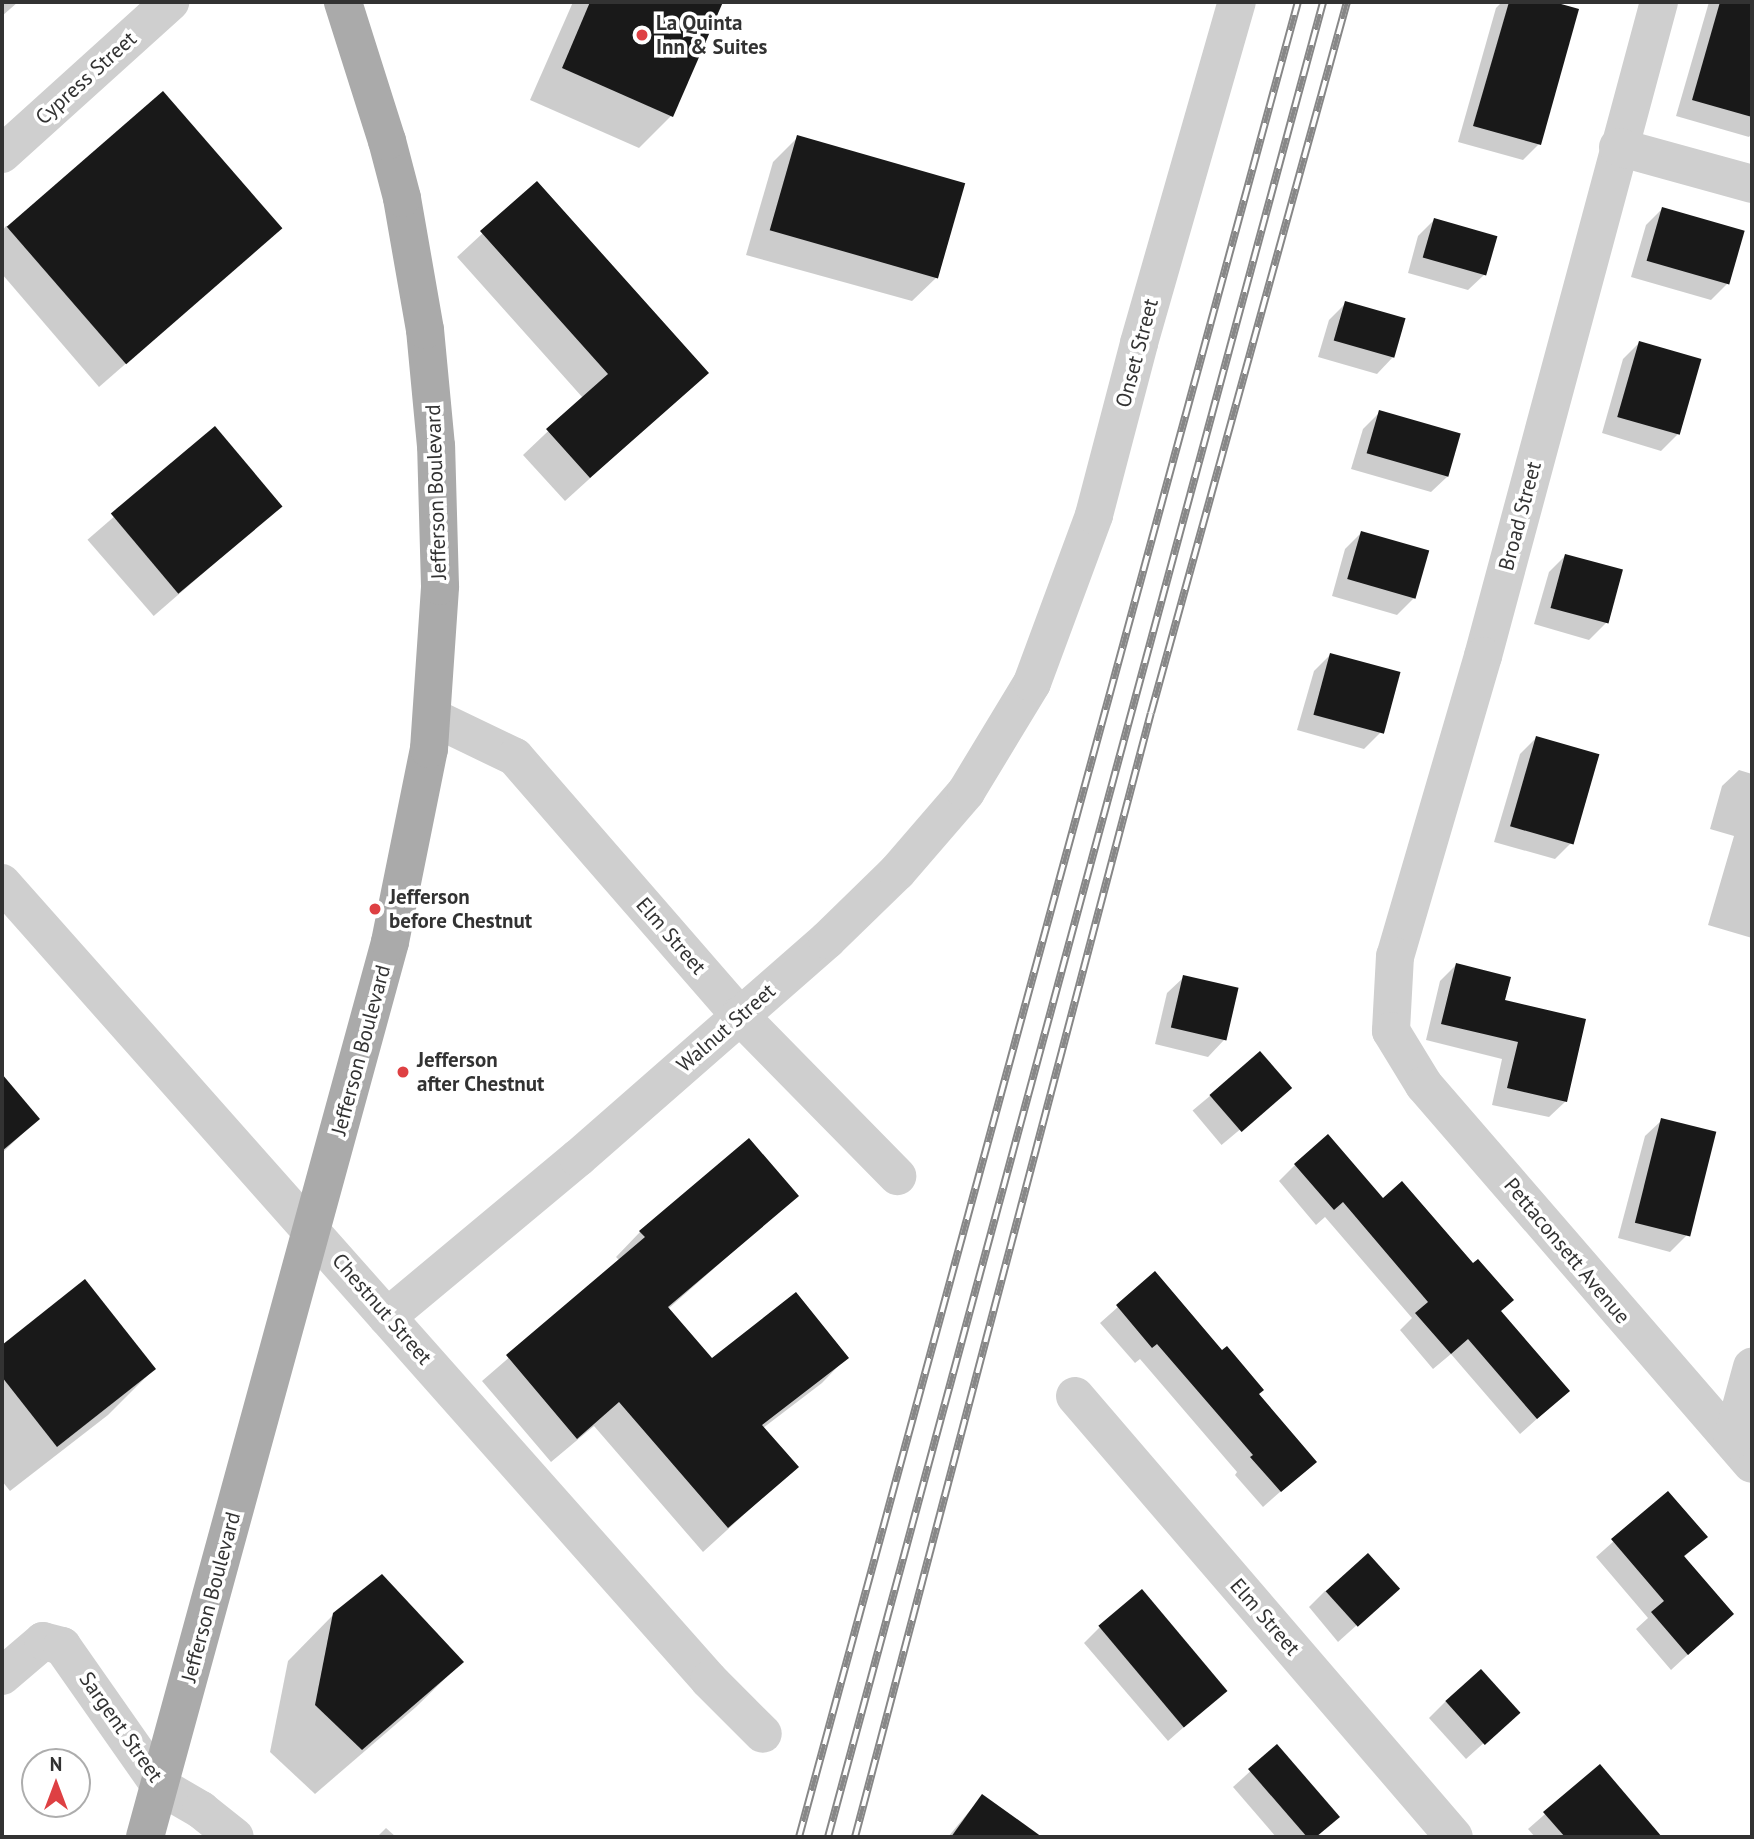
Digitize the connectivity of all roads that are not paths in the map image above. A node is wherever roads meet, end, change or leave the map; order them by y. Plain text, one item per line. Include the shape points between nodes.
1 (170, 2) edge
2 (343, 2) edge
3 (1237, 2) edge
4 (1659, 2) edge
5 (1618, 147) junction
6 (2, 154) edge
7 (1752, 184) edge
8 (1021, 698) joint
9 (432, 717) junction
10 (2, 883) edge
11 (739, 1015) junction
12 (1391, 1031) joint
13 (897, 1176) dead end
14 (312, 1230) junction
15 (387, 1317) junction
16 (1752, 1367) edge
17 (1075, 1396) dead end
18 (1742, 1452) edge
19 (2, 1676) edge
20 (763, 1734) dead end
21 (160, 1786) junction
22 (145, 1837) edge
23 (235, 1837) edge
24 (1454, 1837) edge

1 - 6 street, Cypress Street
2 - 9 main road, Jefferson Boulevard via 399,187 425,330 439,510 440,586
3 - 8 street, Onset Street via 1094,515 1037,672
4 - 5 street, Broad Street
5 - 7 street
5 - 12 street, Broad Street via 1483,656 1395,956
8 - 11 street, Walnut Street via 966,792 939,826 827,940
9 - 11 street, Elm Street via 515,757
9 - 14 main road, Jefferson Boulevard via 420,806 390,942
10 - 14 street, Chestnut Street
11 - 13 street, Elm Street
11 - 15 street, Walnut Street via 578,1158
12 - 18 street, Pettaconsett Avenue via 1424,1085
14 - 15 street, Chestnut Street
14 - 21 main road, Jefferson Boulevard
15 - 20 street, Chestnut Street via 709,1680
16 - 18 street
17 - 24 street, Elm Street
19 - 21 street, Sargent Street via 43,1641 62,1646
21 - 22 main road, Jefferson Boulevard
21 - 23 street, Sargent Street

